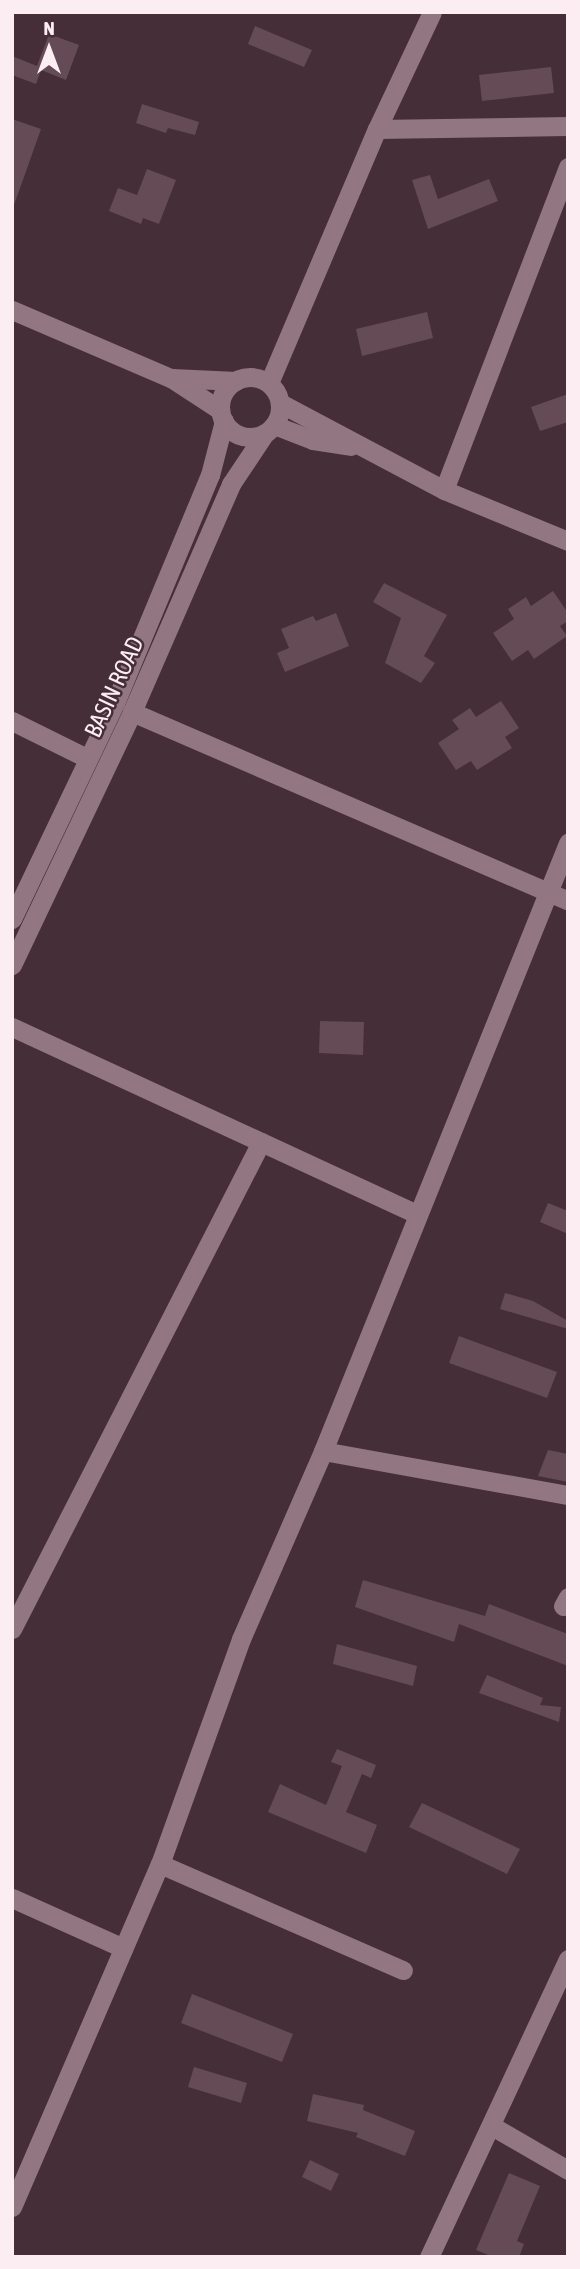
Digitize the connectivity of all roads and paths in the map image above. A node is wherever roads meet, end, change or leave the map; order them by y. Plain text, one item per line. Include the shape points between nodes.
1 (432, 12) edge
2 (568, 126) edge
3 (377, 129) junction
4 (568, 167) edge
5 (12, 310) edge
6 (171, 378) junction
7 (236, 381) junction
8 (269, 383) junction
9 (281, 403) junction
10 (222, 416) junction
11 (270, 429) junction
12 (362, 448) junction
13 (444, 490) junction
14 (568, 541) edge
15 (132, 712) junction
16 (12, 721) edge
17 (87, 758) junction
18 (568, 843) edge
19 (547, 892) junction
20 (568, 901) edge
21 (12, 919) edge
22 (12, 965) edge
23 (12, 1027) edge
24 (261, 1142) junction
25 (416, 1214) junction
26 (323, 1451) junction
27 (568, 1495) edge
28 (12, 1629) edge
29 (160, 1864) junction
30 (12, 1898) edge
31 (124, 1948) junction
32 (568, 1959) edge
33 (403, 1970) dead end
34 (492, 2126) junction
35 (568, 2170) edge
36 (12, 2207) edge
37 (429, 2257) edge

1 - 3 street
2 - 3 street
3 - 8 street
4 - 13 street
5 - 6 street
6 - 7 street
6 - 10 street
7 - 8 street via 259,378
7 - 10 street via 227,388
8 - 9 street
9 - 11 street
9 - 12 street
10 - 11 street via 242,435
10 - 17 street, BASIN ROAD via 210,475 115,703
11 - 12 street
11 - 15 street, BASIN ROAD via 231,484
12 - 13 street
13 - 14 street
15 - 19 street
15 - 22 street, BASIN ROAD
16 - 17 street
17 - 21 street, BASIN ROAD
18 - 19 street
19 - 20 street
19 - 25 street
23 - 24 street
24 - 25 street
24 - 28 street
25 - 26 street
26 - 27 street
26 - 29 street via 241,1639
29 - 31 street
29 - 33 street
30 - 31 street
31 - 36 street
32 - 34 street
34 - 35 street
34 - 37 street

